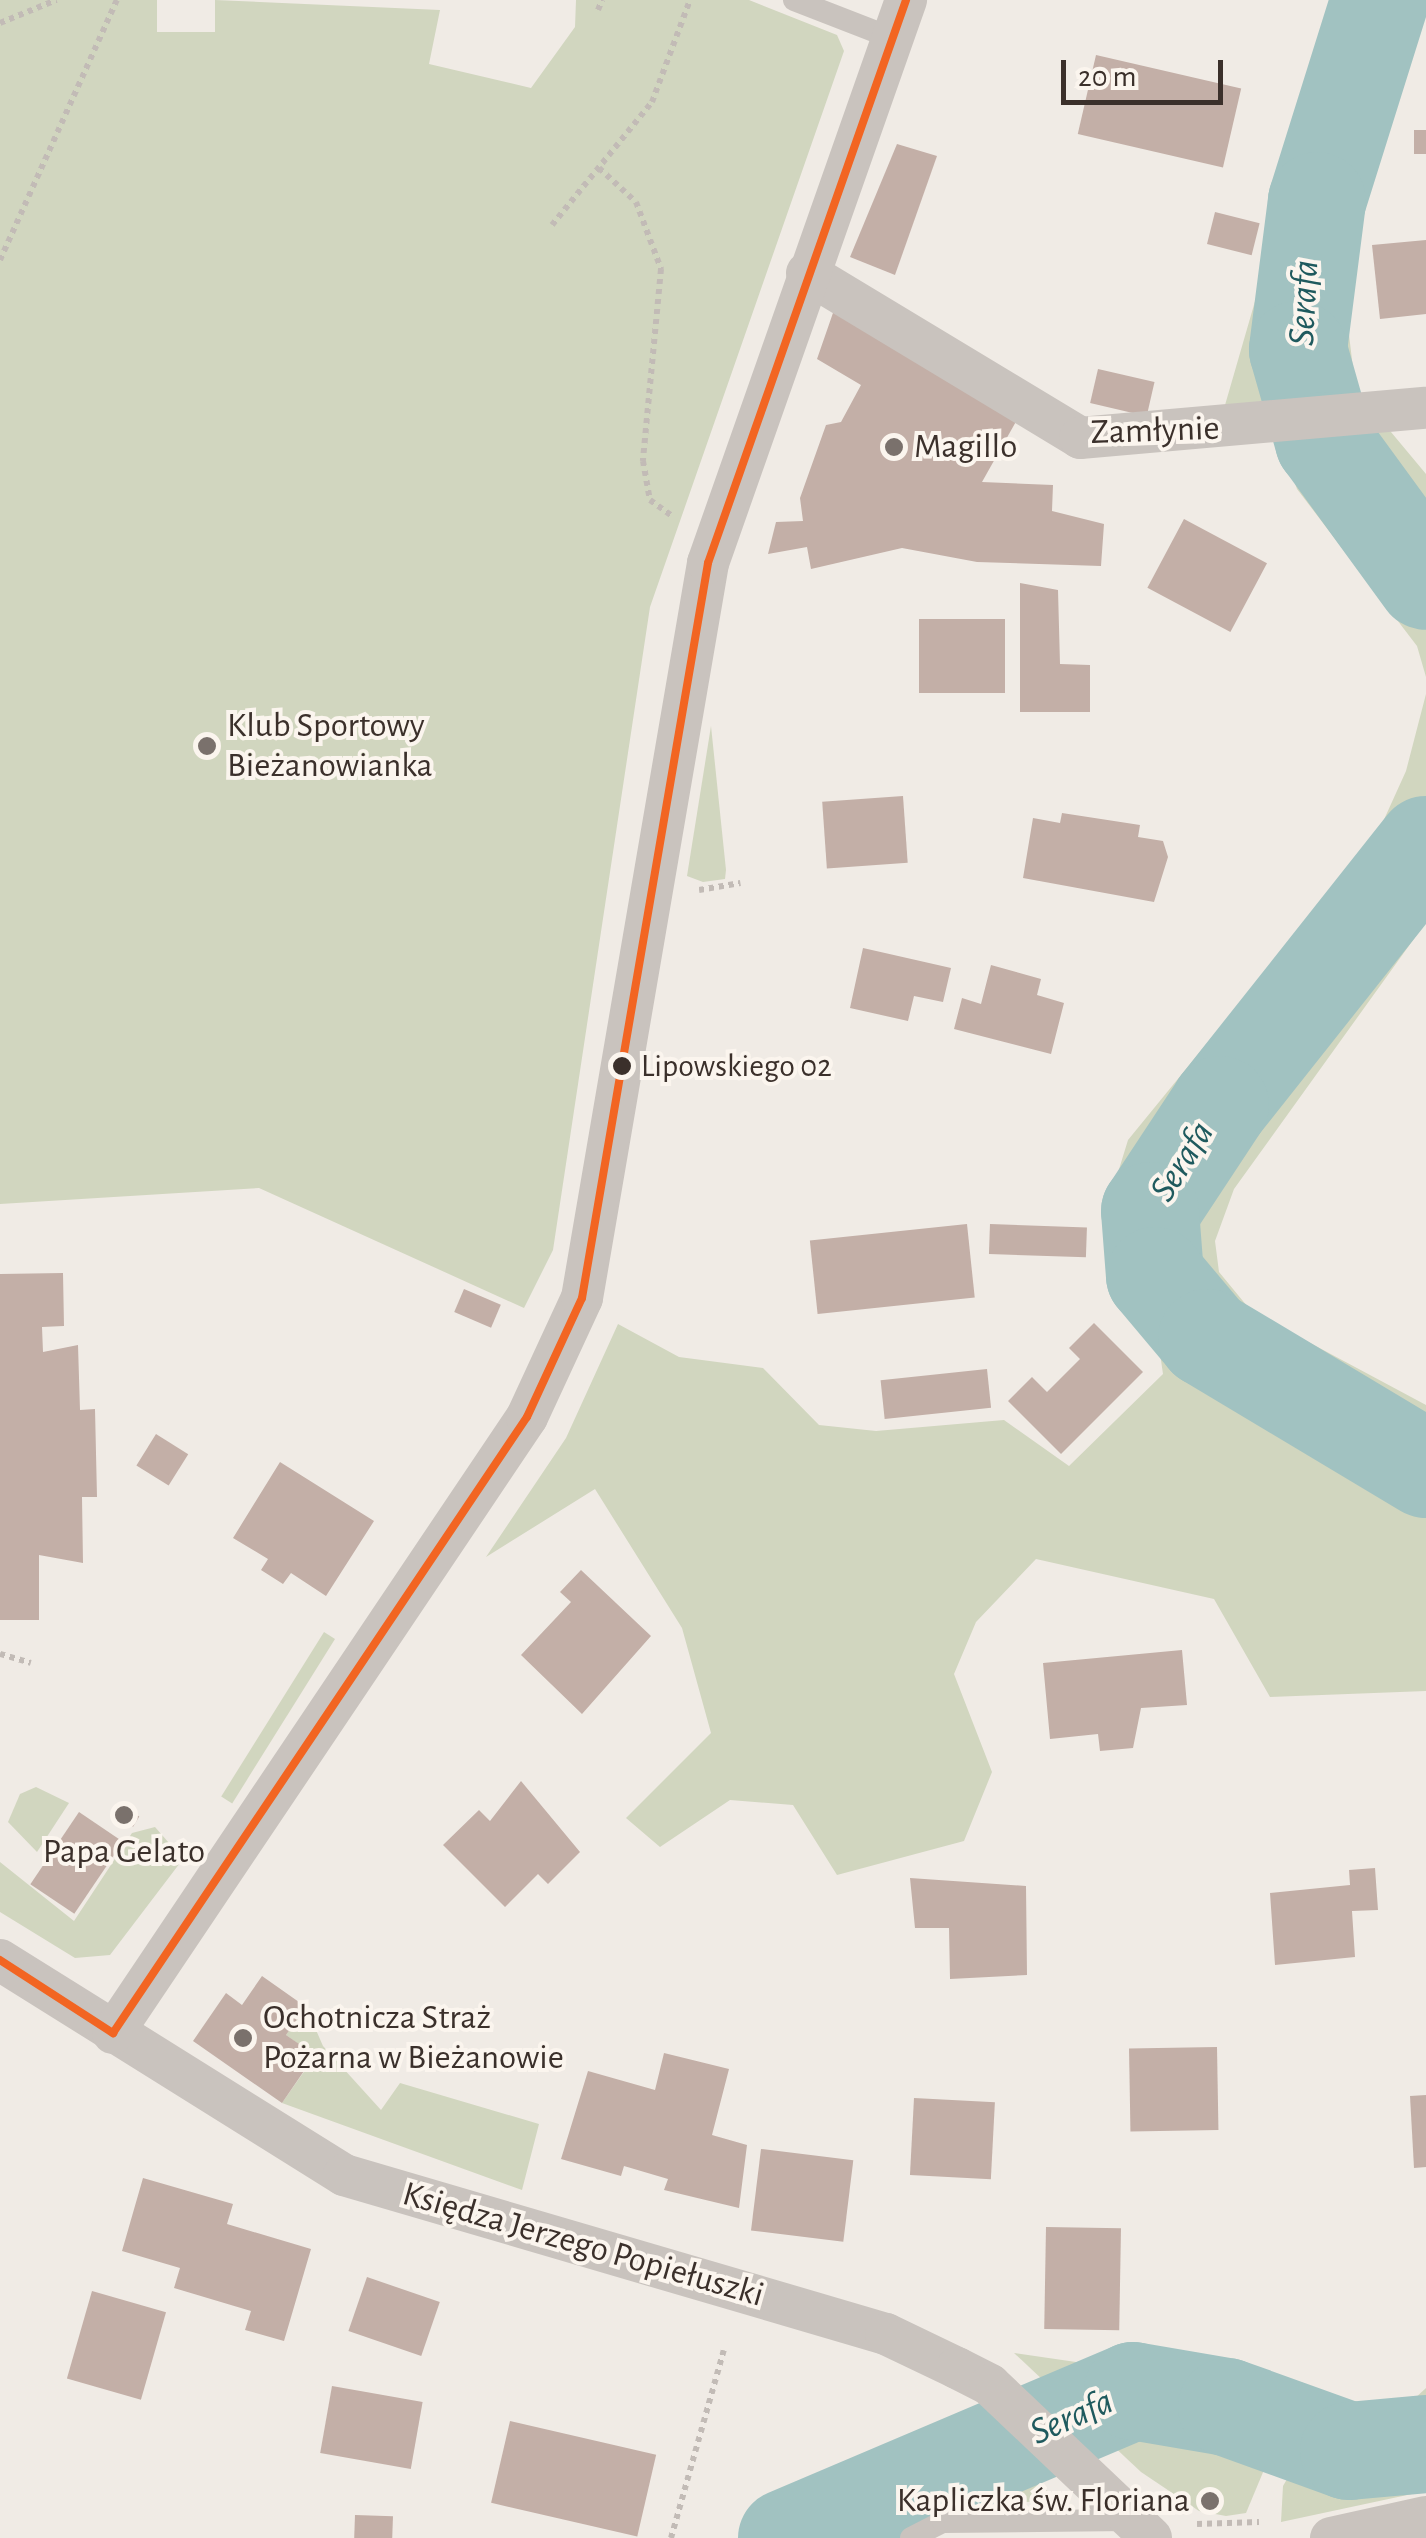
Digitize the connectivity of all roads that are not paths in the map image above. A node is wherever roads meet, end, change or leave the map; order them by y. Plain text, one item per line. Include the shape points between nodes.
1 (794, 0) edge
2 (899, 19) edge
3 (807, 273) junction
4 (1426, 408) edge
5 (0, 1960) edge
6 (114, 2033) junction
7 (1426, 2517) edge
8 (1140, 2529) edge
9 (911, 2538) edge
10 (1331, 2538) edge

1 - 2 lane
2 - 3 street
3 - 4 street, Zamłynie via 1080,438
3 - 6 street via 702,590 582,1298 528,1417
5 - 6 street, Księdza Jerzego Popiełuszki
6 - 8 street, Księdza Jerzego Popiełuszki via 344,2175 886,2334 990,2385
7 - 10 street
8 - 9 lane via 943,2522

